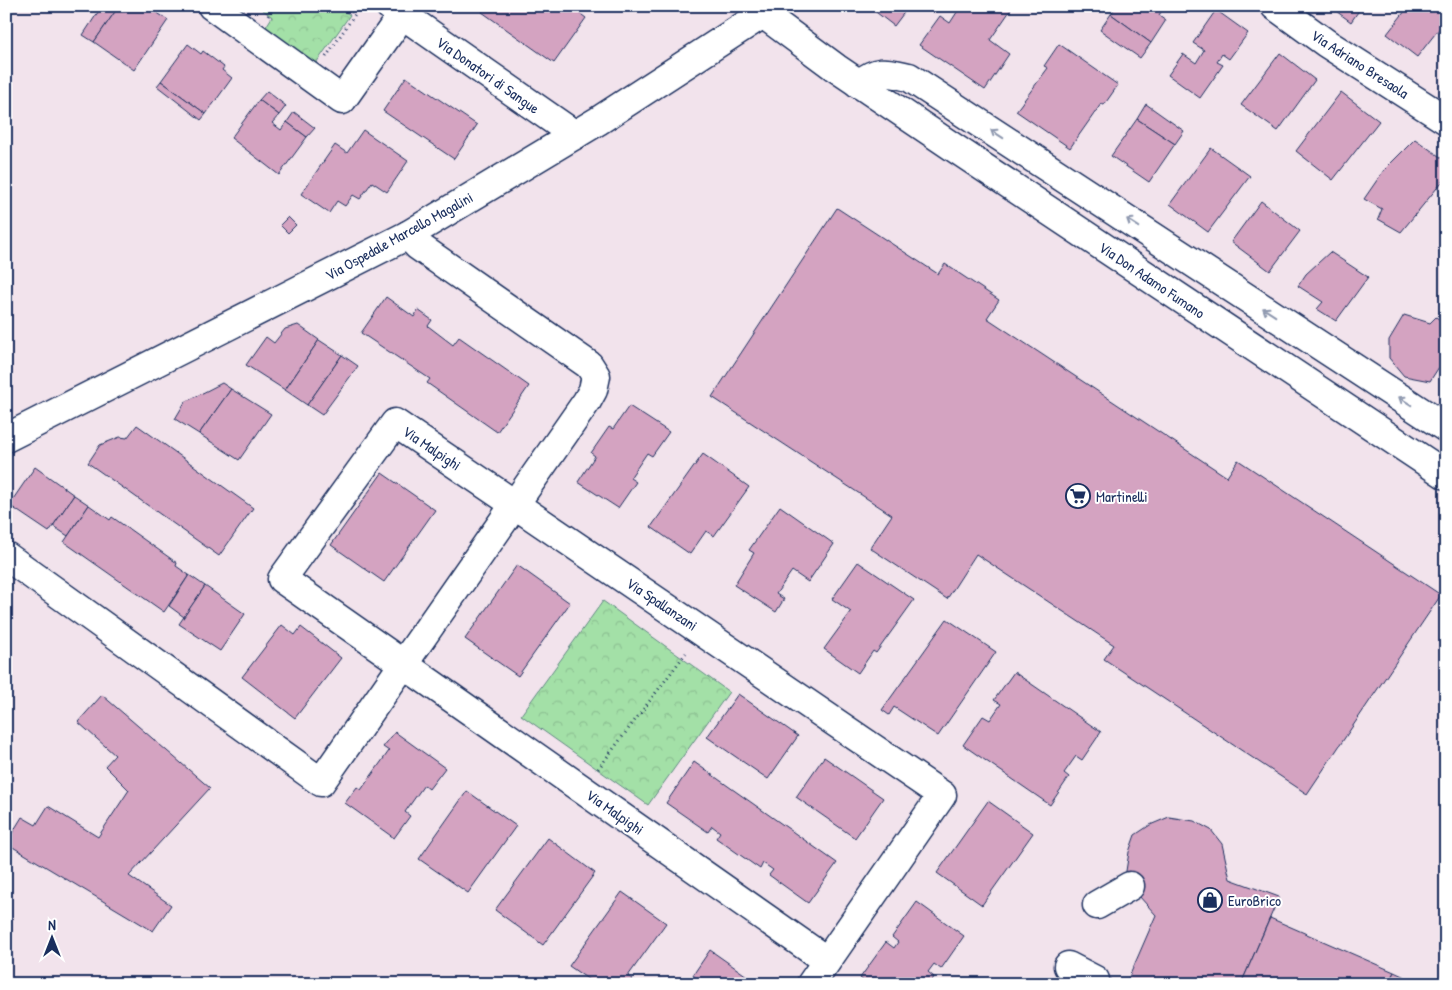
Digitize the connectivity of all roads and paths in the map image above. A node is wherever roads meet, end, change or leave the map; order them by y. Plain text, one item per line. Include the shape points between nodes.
1 (212, 6) edge
2 (344, 6) edge
3 (1275, 6) edge
4 (396, 10) edge
5 (769, 10) edge
6 (312, 78) junction
7 (859, 84) junction
8 (1446, 120) edge
9 (575, 134) junction
10 (408, 235) junction
11 (1446, 428) edge
12 (6, 438) edge
13 (1446, 475) edge
14 (514, 504) junction
15 (6, 556) edge
16 (702, 631) junction
17 (403, 664) junction
18 (582, 790) junction
19 (1130, 886) dead end
20 (1097, 905) dead end
21 (827, 961) junction
22 (1068, 966) dead end
23 (1095, 980) dead end
24 (811, 984) edge

1 - 6 street, Via Donatori di Sangue
2 - 6 path via 355,14
3 - 8 street, Via Adriano Bresaola
4 - 6 street, Via Donatori di Sangue via 342,100
4 - 9 street, Via Donatori di Sangue
5 - 7 street, Via Don Adamo Fumano
5 - 9 street, Via Ospedale Marcello Magalini
11 -> 7 street via 909,77 885,71 869,75
7 - 13 street, Via Don Adamo Fumano
9 - 10 street, Via Ospedale Marcello Magalini
10 - 12 street, Via Ospedale Marcello Magalini
10 - 14 street via 418,246 589,365 596,376 593,390
14 - 16 street, Via Spallanzani
14 - 17 street
14 - 17 street, Via Malpighi via 395,423 282,578
15 - 17 street via 321,782
16 - 18 path
16 - 21 street, Via Spallanzani via 942,794
17 - 18 street, Via Malpighi
18 - 21 street, Via Malpighi
19 - 20 street
21 - 24 street, Via Spallanzani
22 - 23 street

